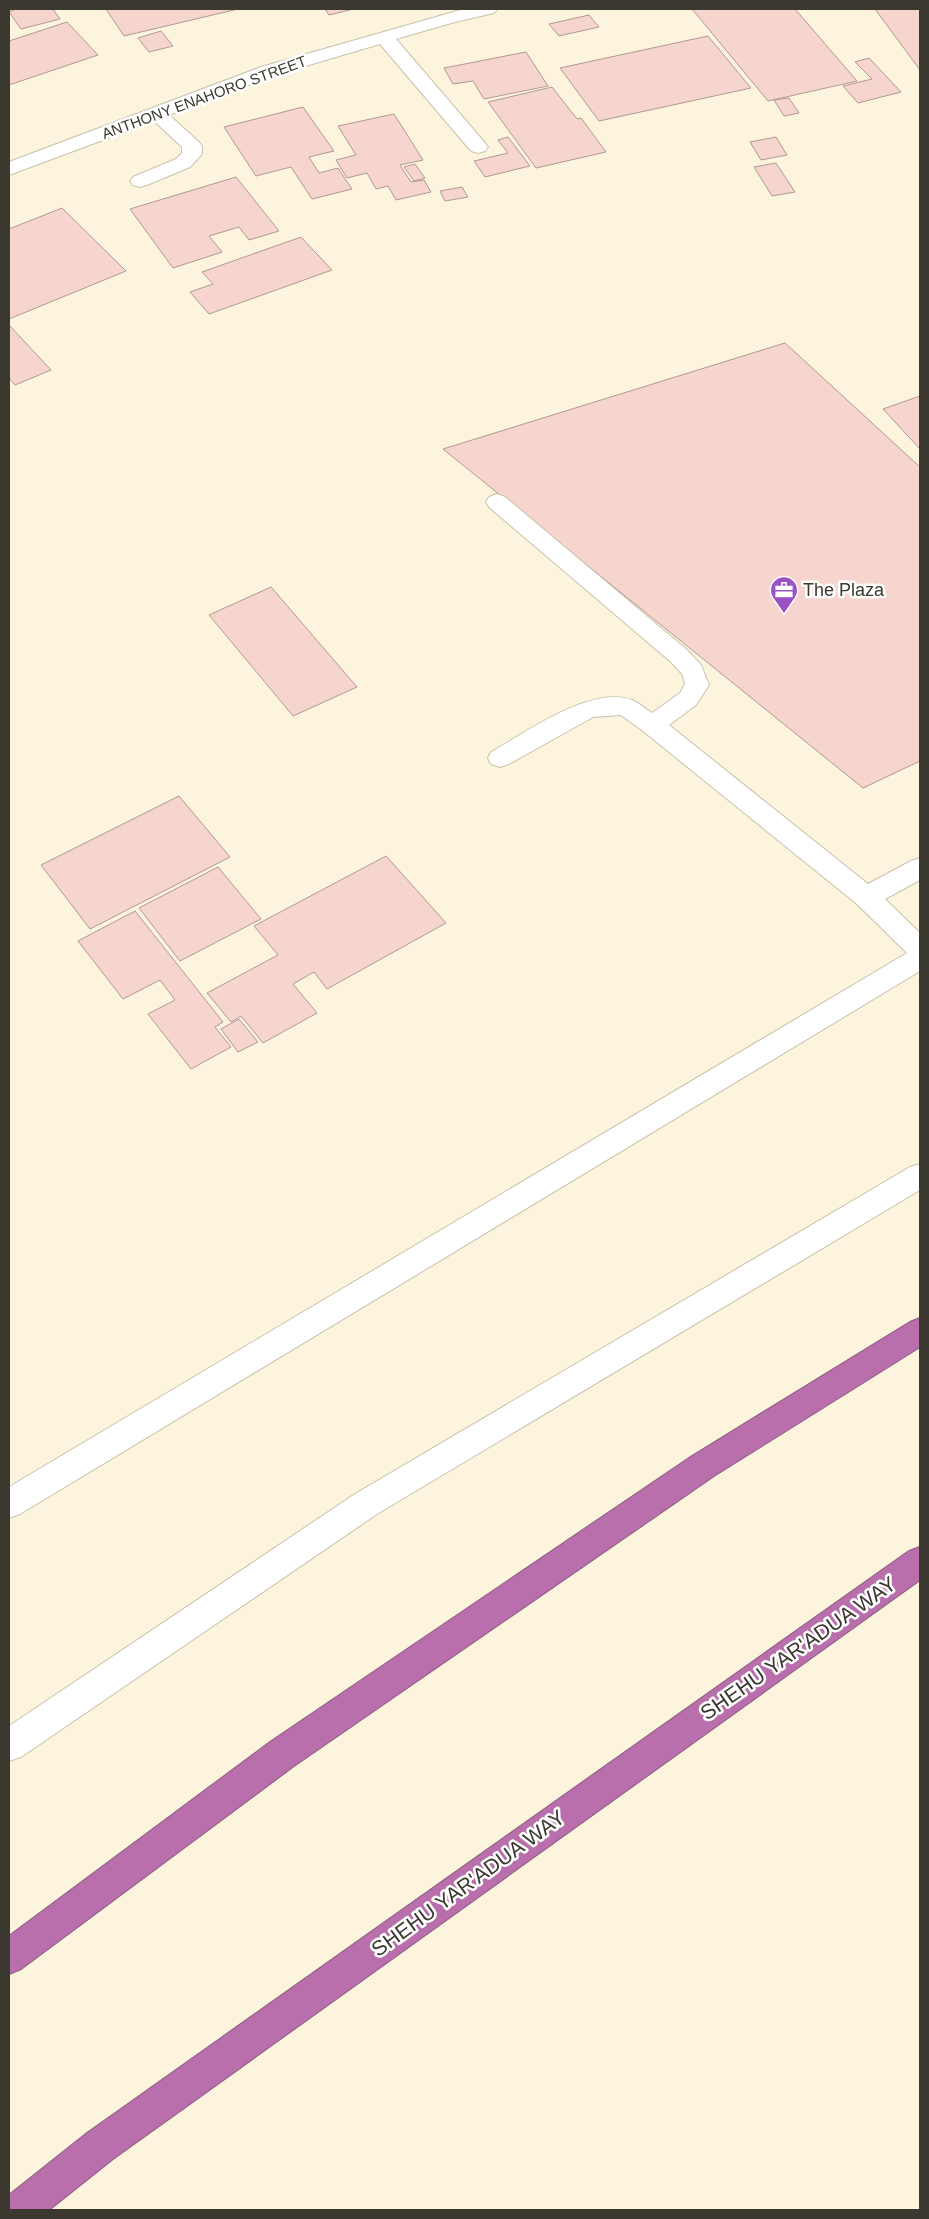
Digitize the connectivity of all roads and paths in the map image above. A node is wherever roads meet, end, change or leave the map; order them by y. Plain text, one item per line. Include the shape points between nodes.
1 (488, 9) edge
2 (455, 13) edge
3 (384, 37) junction
4 (156, 113) junction
5 (478, 147) dead end
6 (9, 169) edge
7 (140, 181) dead end
8 (497, 502) dead end
9 (652, 725) junction
10 (500, 758) dead end
11 (920, 868) edge
12 (866, 897) junction
13 (920, 949) edge
14 (920, 958) edge
15 (920, 1176) edge
16 (920, 1331) edge
17 (9, 1504) edge
18 (920, 1562) edge
19 (9, 1745) edge
20 (9, 1957) edge
21 (20, 2210) edge

1 - 2 street, ANTHONY ENAHORO STREET
2 - 3 street, ANTHONY ENAHORO STREET
3 - 4 street, ANTHONY ENAHORO STREET via 268,71
3 - 5 street
4 - 6 street, ANTHONY ENAHORO STREET
4 - 7 street via 192,146 192,154 183,163
8 - 9 street via 693,671 697,685 688,699
9 - 10 street via 626,707 588,709
9 - 12 street
11 - 12 street
12 - 13 street
14 - 17 street
15 - 19 street via 366,1504
16 - 20 highway via 703,1466 282,1754
18 - 21 highway, SHEHU YAR'ADUA WAY via 100,2146

